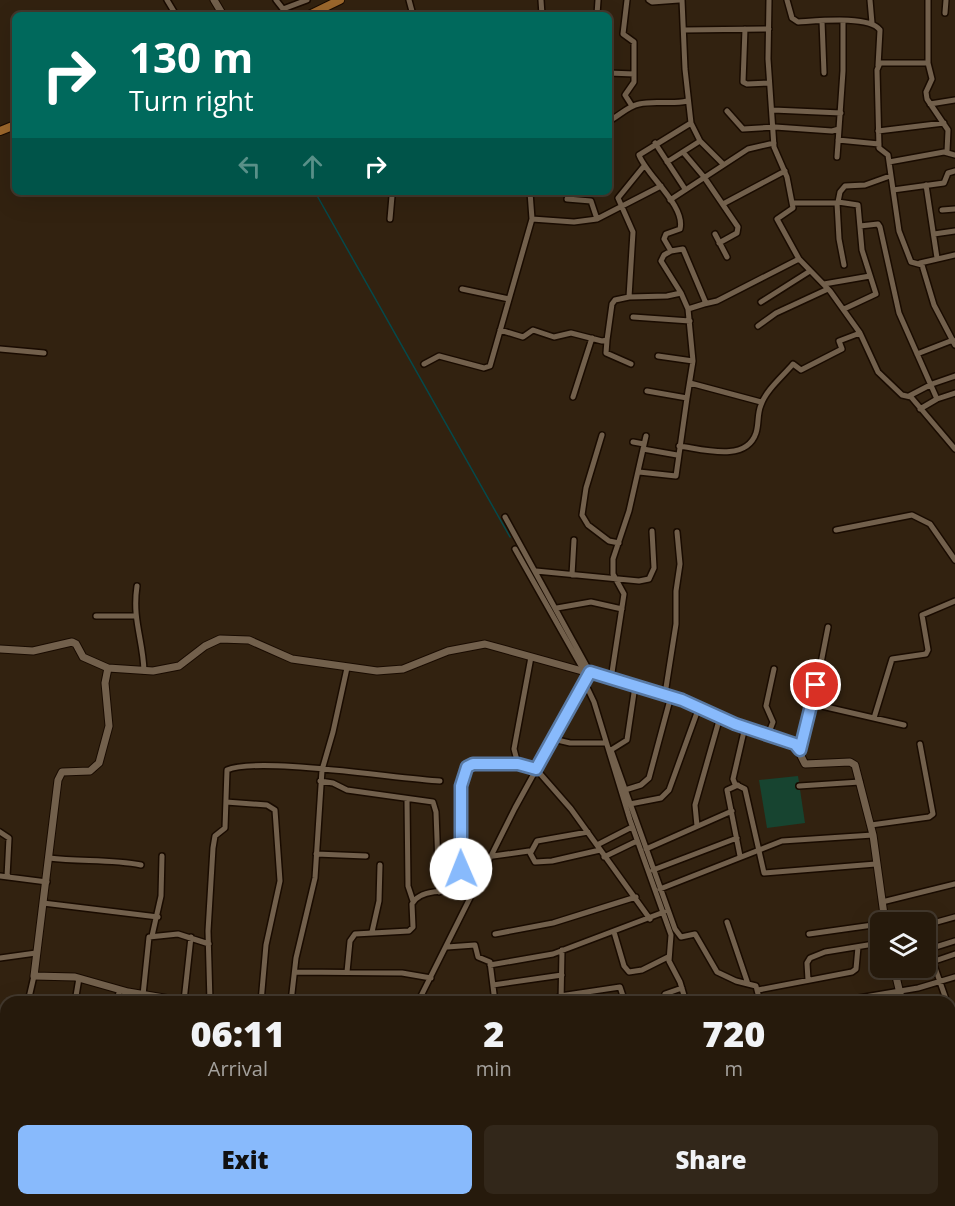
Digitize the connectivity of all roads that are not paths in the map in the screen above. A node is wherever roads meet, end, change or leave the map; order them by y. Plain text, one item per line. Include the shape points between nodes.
1 (276, 0) edge
2 (307, 0) edge
3 (627, 0) edge
4 (649, 0) edge
5 (681, 0) edge
6 (770, 0) edge
7 (787, 0) edge
8 (870, 0) edge
9 (928, 0) edge
10 (946, 0) edge
11 (336, 1) edge
12 (315, 12) edge
13 (945, 13) dead end
14 (822, 21) junction
15 (843, 21) junction
16 (872, 23) junction
17 (744, 29) junction
18 (769, 29) junction
19 (684, 30) junction
20 (928, 63) junction
21 (878, 66) junction
22 (612, 73) edge
23 (824, 73) dead end
24 (634, 74) junction
25 (770, 83) junction
26 (955, 100) edge
27 (687, 101) junction
28 (930, 104) junction
29 (632, 106) junction
30 (773, 110) junction
31 (727, 111) dead end
32 (841, 113) junction
33 (612, 119) edge
34 (691, 123) junction
35 (944, 123) junction
36 (775, 127) junction
37 (839, 129) junction
38 (878, 131) junction
39 (700, 141) junction
40 (838, 141) junction
41 (655, 143) junction
42 (774, 143) junction
43 (879, 144) junction
44 (682, 152) junction
45 (947, 152) junction
46 (955, 155) edge
47 (837, 157) dead end
48 (668, 162) junction
49 (889, 162) junction
50 (723, 164) junction
51 (644, 166) junction
52 (785, 171) junction
53 (955, 171) edge
54 (890, 176) junction
55 (704, 177) junction
56 (926, 185) junction
57 (661, 186) junction
58 (685, 189) junction
59 (893, 190) junction
60 (530, 195) edge
61 (392, 196) dead end
62 (567, 199) dead end
63 (670, 200) junction
64 (792, 202) junction
65 (838, 203) junction
66 (723, 204) junction
67 (622, 207) junction
68 (955, 209) edge
69 (942, 210) dead end
70 (390, 219) dead end
71 (532, 219) junction
72 (597, 219) junction
73 (860, 226) junction
74 (955, 231) edge
75 (715, 234) dead end
76 (933, 234) junction
77 (719, 243) junction
78 (671, 251) junction
79 (955, 255) edge
80 (727, 257) dead end
81 (937, 258) junction
82 (799, 260) junction
83 (920, 263) junction
84 (844, 265) dead end
85 (810, 271) junction
86 (870, 276) junction
87 (826, 287) junction
88 (462, 289) dead end
89 (681, 293) junction
90 (629, 297) junction
91 (509, 299) junction
92 (760, 302) dead end
93 (704, 304) junction
94 (688, 309) junction
95 (844, 309) junction
96 (633, 317) dead end
97 (690, 321) junction
98 (758, 326) dead end
99 (500, 330) junction
100 (860, 333) junction
101 (592, 338) junction
102 (607, 339) junction
103 (954, 343) edge
104 (0, 349) edge
105 (44, 353) dead end
106 (917, 354) junction
107 (658, 356) dead end
108 (693, 361) junction
109 (424, 364) dead end
110 (631, 364) dead end
111 (955, 376) edge
112 (690, 383) junction
113 (932, 384) junction
114 (646, 391) dead end
115 (955, 393) edge
116 (909, 396) junction
117 (573, 397) dead end
118 (687, 398) junction
119 (936, 399) junction
120 (761, 402) junction
121 (920, 409) junction
122 (602, 435) dead end
123 (646, 436) dead end
124 (633, 442) dead end
125 (680, 446) junction
126 (644, 447) junction
127 (955, 449) edge
128 (677, 455) junction
129 (639, 472) junction
130 (505, 517) dead end
131 (836, 530) dead end
132 (652, 531) dead end
133 (677, 532) dead end
134 (574, 540) dead end
135 (619, 543) junction
136 (515, 549) dead end
137 (955, 560) edge
138 (536, 571) junction
139 (572, 575) junction
140 (614, 578) junction
141 (137, 586) dead end
142 (955, 601) edge
143 (557, 608) junction
144 (622, 609) junction
145 (96, 616) dead end
146 (134, 616) junction
147 (828, 627) dead end
148 (0, 649) edge
149 (531, 657) junction
150 (108, 668) junction
151 (347, 668) junction
152 (774, 669) dead end
153 (144, 671) junction
154 (587, 672) junction
155 (611, 679) junction
156 (584, 681) junction
157 (635, 686) junction
158 (668, 695) junction
159 (813, 704) junction
160 (699, 707) junction
161 (720, 717) junction
162 (874, 718) junction
163 (904, 725) dead end
164 (745, 727) junction
165 (768, 735) junction
166 (553, 739) junction
167 (605, 743) junction
168 (920, 744) dead end
169 (800, 750) junction
170 (518, 764) junction
171 (536, 769) junction
172 (322, 770) junction
173 (320, 781) junction
174 (440, 781) dead end
175 (860, 782) junction
176 (738, 785) junction
177 (799, 786) dead end
178 (625, 790) junction
179 (407, 800) junction
180 (226, 802) junction
181 (630, 804) junction
182 (732, 811) junction
183 (871, 825) junction
184 (697, 826) junction
185 (632, 827) junction
186 (0, 832) edge
187 (588, 832) junction
188 (873, 836) junction
189 (737, 838) junction
190 (637, 841) junction
191 (598, 848) junction
192 (646, 849) junction
193 (531, 852) junction
194 (758, 852) junction
195 (316, 854) junction
196 (162, 856) dead end
197 (366, 856) dead end
198 (493, 856) junction
199 (740, 856) junction
200 (604, 857) junction
201 (49, 858) junction
202 (380, 864) dead end
203 (876, 864) junction
204 (141, 865) dead end
205 (653, 870) junction
206 (0, 876) edge
207 (7, 877) junction
208 (46, 882) junction
209 (955, 884) edge
210 (660, 889) junction
211 (439, 892) junction
212 (461, 892) junction
213 (475, 892) junction
214 (636, 897) junction
215 (413, 901) junction
216 (882, 902) junction
217 (43, 903) junction
218 (664, 912) junction
219 (884, 912) edge
220 (158, 917) junction
221 (955, 917) edge
222 (650, 919) junction
223 (727, 922) dead end
224 (936, 922) edge
225 (870, 925) edge
226 (372, 932) junction
227 (614, 933) junction
228 (495, 934) dead end
229 (809, 934) dead end
230 (152, 936) junction
231 (191, 937) junction
232 (955, 941) edge
233 (209, 944) junction
234 (870, 945) edge
235 (447, 946) junction
236 (858, 947) junction
237 (936, 947) edge
238 (562, 950) junction
239 (36, 953) junction
240 (955, 954) edge
241 (668, 957) junction
242 (0, 958) edge
243 (936, 961) edge
244 (490, 964) junction
245 (295, 972) junction
246 (347, 972) junction
247 (936, 972) edge
248 (562, 975) junction
249 (34, 976) junction
250 (80, 978) junction
251 (431, 978) junction
252 (897, 978) edge
253 (955, 978) edge
254 (808, 980) junction
255 (939, 982) junction
256 (748, 984) junction
257 (493, 985) junction
258 (682, 988) junction
259 (120, 990) junction
260 (758, 990) junction
261 (899, 991) junction
262 (143, 995) junction
263 (29, 996) edge
264 (76, 996) edge
265 (118, 996) edge
266 (146, 996) edge
267 (185, 996) edge
268 (210, 996) edge
269 (262, 996) edge
270 (292, 996) edge
271 (421, 996) edge
272 (494, 996) edge
273 (561, 996) edge
274 (576, 996) edge
275 (623, 996) edge
276 (664, 996) edge
277 (684, 996) edge
278 (759, 996) edge
279 (870, 996) edge
280 (900, 996) edge
281 (945, 996) edge

1 - 2 street via 283,9
3 - 24 street via 623,34 634,42
4 - 5 street
5 - 19 street
6 - 18 street
7 - 14 street via 794,21
8 - 16 street
9 - 20 street
10 - 13 street
11 - 12 main road
14 - 15 street
14 - 23 street
15 - 16 street
15 - 32 street
16 - 21 street via 880,30
17 - 18 street
17 - 19 street
17 - 25 street via 743,82
18 - 25 street
19 - 27 street
20 - 21 street via 885,62
20 - 28 street via 932,79 926,92
21 - 38 street
22 - 24 street
24 - 29 street via 633,87 625,95
25 - 30 street
26 - 28 street
27 - 29 street
27 - 34 street
28 - 35 street
29 - 33 street
30 - 32 street
30 - 36 street
31 - 36 street via 742,129
32 - 37 street
34 - 39 street
34 - 41 street
35 - 38 street
35 - 45 street via 948,130
36 - 37 street
36 - 42 street
37 - 40 street
38 - 43 street
39 - 44 street
39 - 50 street
40 - 43 street
40 - 47 street
41 - 48 street
41 - 51 street via 639,153
42 - 50 street via 748,149
42 - 52 street
43 - 49 street
44 - 48 street
44 - 55 street
45 - 46 street
45 - 49 street
48 - 58 street
49 - 54 street
50 - 55 street
51 - 57 street
51 - 67 street via 619,196
52 - 64 street
52 - 66 street
53 - 56 street via 948,173 946,182
54 - 59 street
54 - 65 street via 865,185 845,186
55 - 58 street
55 - 66 street
56 - 59 street
56 - 76 street
57 - 63 street
57 - 67 street
58 - 63 street
59 - 83 street via 899,231 913,263
60 - 71 street
61 - 70 street
62 - 72 street via 591,201
63 - 78 street via 682,226 664,238
64 - 65 street
64 - 82 street via 793,210 777,219
65 - 73 street via 858,205
65 - 84 street
66 - 77 street via 738,229
67 - 72 street
67 - 90 street via 633,232
68 - 69 street
71 - 72 street
71 - 91 street
73 - 86 street
73 - 106 street via 879,225 898,313
74 - 76 street
75 - 77 street
76 - 81 street
77 - 80 street
78 - 89 street via 661,261
78 - 93 street via 683,249
79 - 81 street
81 - 83 street
82 - 85 street
82 - 93 street via 717,302
83 - 103 street via 934,305
85 - 87 street
85 - 92 street
86 - 87 street
86 - 95 street via 874,296
87 - 95 street
87 - 98 street
88 - 91 street
89 - 90 street
89 - 94 street
90 - 102 street via 613,302
91 - 99 street
93 - 94 street
94 - 97 street
95 - 100 street
96 - 97 street
97 - 108 street
99 - 101 street via 523,337 533,330 552,337 571,333
99 - 109 street via 488,367 439,356
100 - 116 street via 878,372 902,395
100 - 120 street via 839,341 842,349 801,370 793,364
101 - 102 street
101 - 117 street
102 - 110 street via 606,353
103 - 106 street
104 - 105 street
106 - 113 street
107 - 108 street
108 - 112 street
111 - 113 street
112 - 118 street
112 - 120 street
113 - 116 street
113 - 119 street
114 - 118 street
115 - 119 street
116 - 121 street
118 - 125 street
119 - 121 street
120 - 125 street via 752,442 741,449 730,452
121 - 127 street
122 - 135 street via 582,515 588,525 609,541
123 - 126 street
124 - 126 street
125 - 128 street
126 - 128 street
126 - 129 street
128 - 129 street via 676,476
129 - 135 street
130 - 138 street
131 - 137 street via 912,514 930,524
132 - 140 street via 651,577 639,581
133 - 158 street via 680,564
134 - 139 street
135 - 140 street via 613,559
136 - 154 street
138 - 139 street
138 - 143 street
139 - 140 street
140 - 144 street via 624,590
141 - 146 street
142 - 162 street via 922,615 928,650 926,654 892,659
143 - 144 street via 591,602
143 - 154 street
144 - 155 street
145 - 146 street
146 - 153 street
147 - 159 street
148 - 150 street via 33,651 72,642 83,657
149 - 151 street via 485,644 448,651 393,671
149 - 154 street
149 - 170 street via 514,749
150 - 153 street
150 - 201 street via 105,693 110,720 101,757 94,769 60,774
151 - 153 street via 292,659 249,640 230,639 212,642 179,666
151 - 172 street
152 - 165 street via 766,706 772,718
154 - 155 street
154 - 156 street
155 - 157 street
156 - 166 street
156 - 167 street
157 - 158 street
157 - 178 street via 627,740 611,750
158 - 160 street
158 - 178 street via 649,778
159 - 162 street
159 - 169 street
160 - 161 street
160 - 181 street via 669,790 661,798
161 - 164 street
161 - 184 street via 694,805
162 - 163 street
164 - 165 street
164 - 176 street via 733,774 733,782
165 - 169 street via 795,744
166 - 167 street
166 - 171 street
167 - 185 street
168 - 183 street via 933,814
169 - 175 street via 805,764 850,762 855,765
170 - 171 street
170 - 212 street via 473,764 465,770 460,813
171 - 187 street
171 - 198 street
172 - 173 street
172 - 174 street
172 - 180 street via 230,768 226,773
173 - 179 street via 347,790
173 - 195 street
175 - 177 street
175 - 183 street
176 - 182 street via 728,790
176 - 194 street via 745,789
178 - 181 street
179 - 211 street via 434,804
179 - 215 street via 408,886
180 - 233 street via 225,828 214,840
180 - 269 street via 267,805 275,810 280,881 266,945
181 - 192 street
182 - 184 street
182 - 189 street
183 - 188 street
184 - 192 street
185 - 190 street
185 - 191 street
186 - 207 street via 9,838
187 - 191 street
187 - 193 street via 537,841
188 - 194 street via 789,840
188 - 203 street
189 - 199 street
189 - 205 street
190 - 200 street
190 - 218 street
191 - 193 street via 539,863
191 - 200 street
192 - 205 street
193 - 198 street
194 - 199 street
194 - 203 street via 762,871 768,874
195 - 197 street
195 - 245 street
196 - 220 street
198 - 213 street
199 - 210 street
200 - 214 street
201 - 204 street
201 - 208 street
202 - 226 street
203 - 216 street
205 - 210 street
206 - 207 street
207 - 208 street
208 - 217 street
209 - 216 street
210 - 256 street via 679,936 695,934 717,972
211 - 212 street
211 - 215 street
212 - 213 street
213 - 235 street
214 - 222 street
214 - 228 street via 554,923
215 - 226 street via 411,930
216 - 219 street
217 - 220 street
217 - 239 street
218 - 222 street
218 - 241 street via 672,938
220 - 230 street
221 - 224 street
222 - 227 street
223 - 256 street
225 - 229 street
226 - 246 street via 352,937
227 - 238 street
227 - 241 street via 629,972
230 - 231 street
230 - 262 street via 147,941
231 - 233 street
231 - 267 street
232 - 237 street
233 - 268 street
234 - 236 street
235 - 244 street via 474,945 478,957
235 - 251 street
236 - 254 street via 854,971
236 - 254 street via 810,958
238 - 244 street
238 - 248 street
239 - 242 street
239 - 249 street
240 - 243 street
241 - 258 street
244 - 257 street
245 - 246 street
245 - 270 street
246 - 251 street
247 - 255 street
248 - 257 street
248 - 273 street
249 - 250 street
249 - 263 street
250 - 259 street
250 - 264 street
251 - 271 street
252 - 261 street
253 - 255 street
254 - 260 street
255 - 261 street
255 - 281 street
256 - 260 street
257 - 272 street
258 - 276 street
258 - 277 street
259 - 262 street
259 - 265 street
260 - 278 street
261 - 279 street
261 - 280 street
262 - 266 street
274 - 275 street via 620,987

